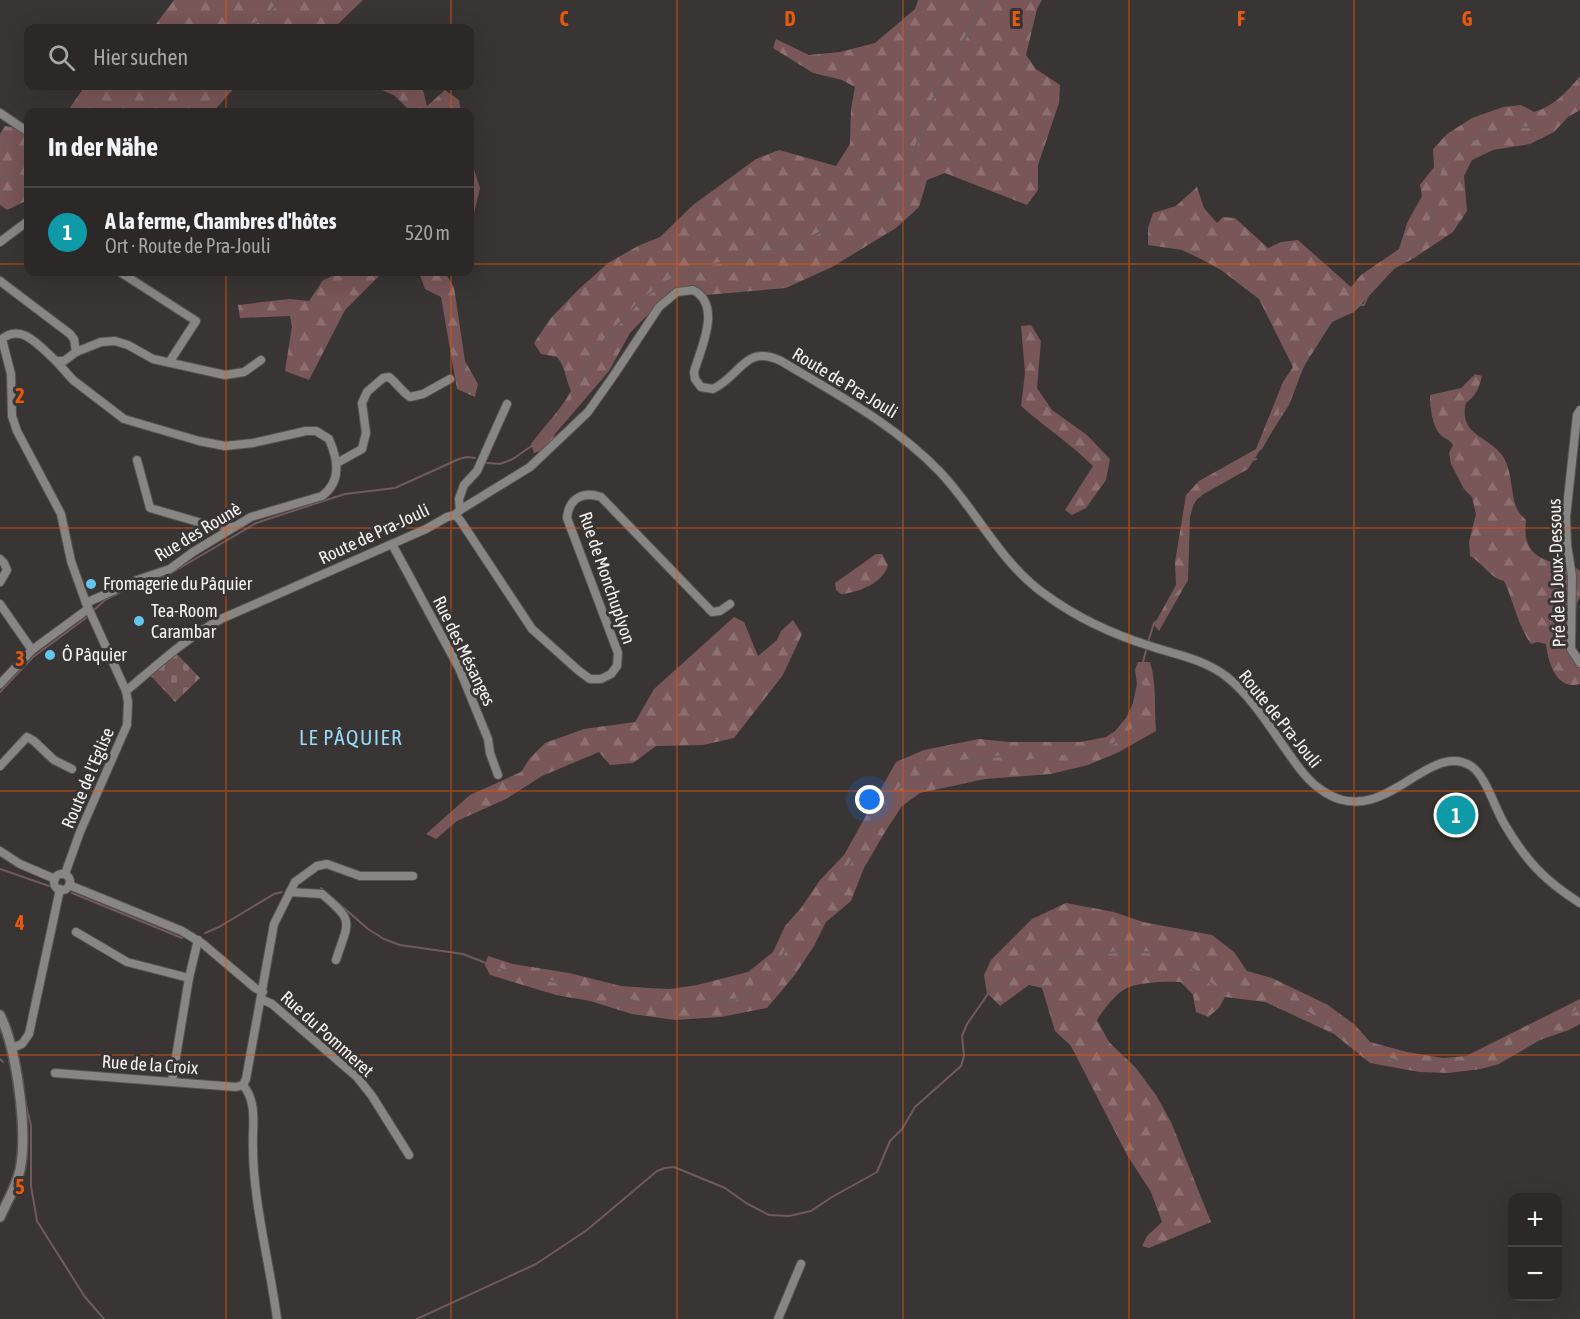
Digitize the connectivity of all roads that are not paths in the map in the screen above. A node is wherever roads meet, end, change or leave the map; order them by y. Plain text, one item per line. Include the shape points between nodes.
1 (0, 113) edge
2 (24, 129) edge
3 (24, 224) edge
4 (0, 242) edge
5 (126, 276) edge
6 (0, 281) edge
7 (76, 352) junction
8 (261, 360) dead end
9 (56, 361) junction
10 (170, 362) junction
11 (450, 379) dead end
12 (507, 404) dead end
13 (1580, 410) edge
14 (137, 460) dead end
15 (337, 463) junction
16 (457, 512) junction
17 (234, 527) junction
18 (393, 544) junction
19 (0, 559) edge
20 (0, 582) edge
21 (0, 604) edge
22 (730, 604) dead end
23 (87, 606) junction
24 (32, 650) junction
25 (1580, 663) edge
26 (0, 684) edge
27 (126, 691) junction
28 (0, 766) edge
29 (72, 769) dead end
30 (498, 775) dead end
31 (0, 851) edge
32 (64, 874) junction
33 (413, 876) dead end
34 (55, 879) junction
35 (69, 885) junction
36 (60, 890) junction
37 (290, 892) junction
38 (1580, 903) edge
39 (76, 932) dead end
40 (198, 940) junction
41 (336, 960) dead end
42 (189, 978) junction
43 (262, 995) junction
44 (0, 1015) edge
45 (12, 1048) junction
46 (55, 1073) dead end
47 (172, 1081) junction
48 (243, 1085) junction
49 (409, 1155) dead end
50 (0, 1217) edge
51 (801, 1264) dead end
52 (277, 1319) edge
53 (778, 1319) edge

1 - 2 street
3 - 4 street
5 - 10 street via 196,321
6 - 7 street via 70,334
7 - 9 street via 64,361
7 - 10 street via 115,341 153,359
8 - 10 street via 244,372 225,375
9 - 15 street via 73,380 124,419 225,446 316,431 329,439
9 - 23 street via 21,333 13,332 2,339 11,374 12,416 60,513
11 - 15 street via 410,397 395,381 383,378 367,392 362,403 366,433 362,450
12 - 16 street via 477,471 464,485
13 - 25 street, Pré de la Joux-Dessous via 1566,517 1572,576 1571,649
14 - 17 street via 150,508 205,524
15 - 17 street, Rue des Rounè via 336,479 322,496 251,517
16 - 18 street, Route de Pra-Jouli
16 - 22 street, Rue de Monchuplyon via 532,629 590,678 601,679 611,674 617,666 618,653 567,518 568,509 581,496 601,497 712,612
16 - 38 street, Route de Pra-Jouli via 530,467 588,412 658,307 677,292 696,291 706,308 708,322 694,372 701,387 718,387 750,358 767,355 866,411 903,436 943,475 1009,562 1045,594 1106,628 1148,646 1192,658 1230,679 1303,773 1326,793 1348,801 1372,800 1447,761 1470,765 1480,774 1504,824 1530,864
17 - 23 street, Rue des Rounè via 170,569 137,580
18 - 27 street, Route de Pra-Jouli via 221,619 200,631
18 - 30 street, Rue des Mésanges via 459,668
19 - 20 street via 7,570
21 - 24 street
23 - 24 street, Rue des Rounè
23 - 27 street
24 - 26 street, Rue des Rounè
27 - 32 street, Route de l'Eglise via 127,725
28 - 29 street via 27,737 54,760
31 - 34 street
32 - 34 street
32 - 35 street
33 - 37 street via 360,876 327,864 310,870 295,882
34 - 36 street
35 - 36 street
35 - 40 street, Rue du Pommeret via 171,925
36 - 45 street via 29,1034 22,1044
37 - 41 street via 321,894 346,917 347,926
37 - 43 street via 274,924
39 - 42 street via 127,962
40 - 42 street
40 - 43 street, Rue du Pommeret
42 - 47 street
43 - 48 street
43 - 49 street, Rue du Pommeret via 357,1077
44 - 45 street
45 - 50 street via 23,1137 17,1179
46 - 47 street, Rue de la Croix
47 - 48 street, Rue de la Croix
48 - 52 street via 252,1103 254,1172
51 - 53 street

